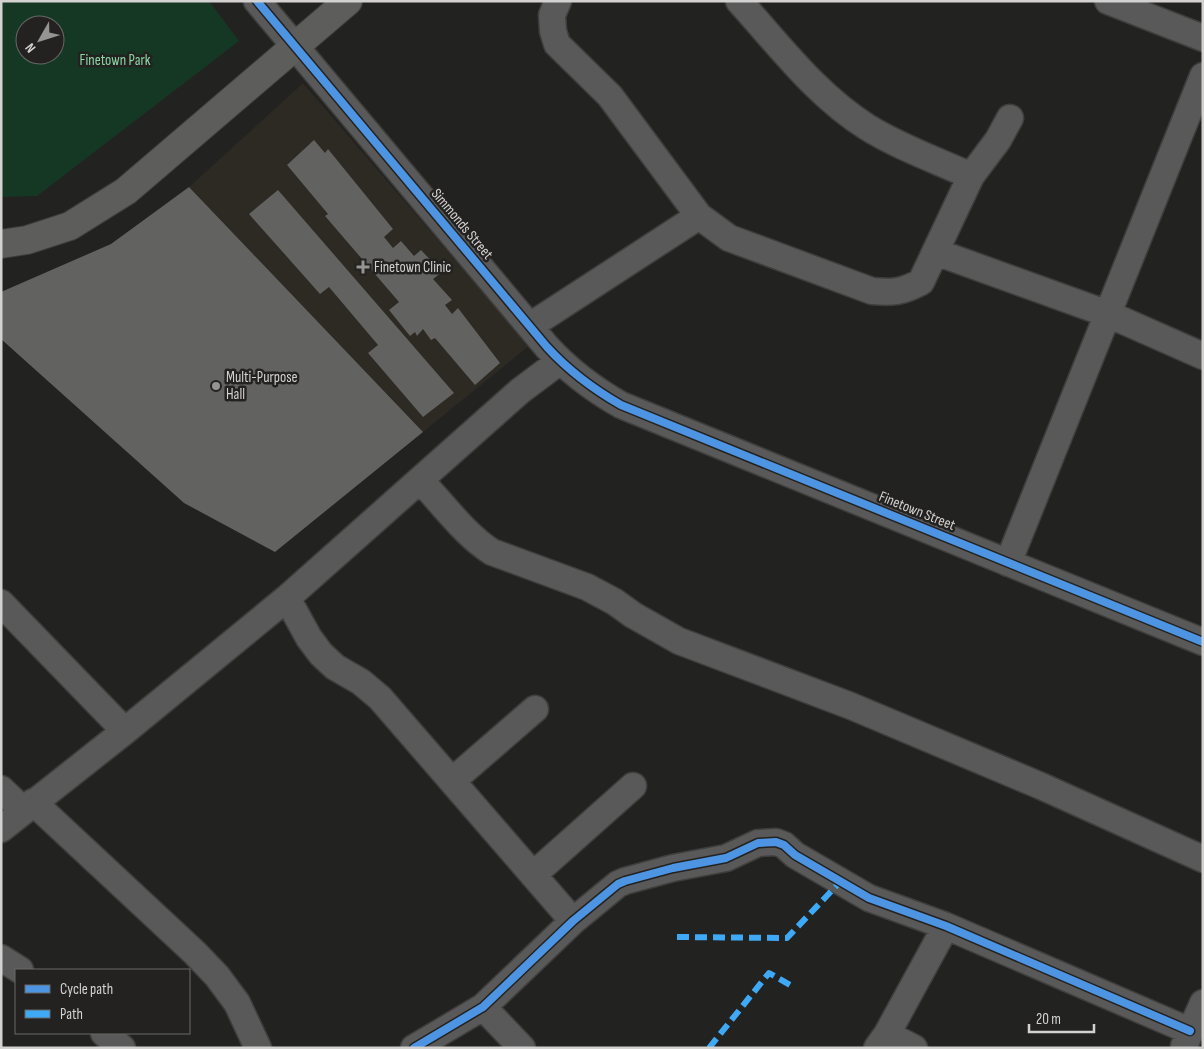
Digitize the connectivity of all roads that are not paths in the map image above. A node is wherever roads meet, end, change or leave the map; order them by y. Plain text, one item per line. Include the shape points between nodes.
1 (257, 1) edge
2 (348, 1) edge
3 (558, 1) edge
4 (739, 1) edge
5 (1108, 1) edge
6 (1203, 38) edge
7 (296, 46) junction
8 (1203, 76) edge
9 (1010, 118) dead end
10 (971, 176) junction
11 (699, 216) junction
12 (1, 244) edge
13 (936, 252) junction
14 (1108, 314) junction
15 (530, 326) junction
16 (1203, 356) edge
17 (560, 361) junction
18 (621, 405) joint
19 (420, 480) junction
20 (1008, 563) junction
21 (287, 598) junction
22 (1, 603) edge
23 (1203, 642) edge
24 (535, 709) dead end
25 (125, 731) junction
26 (452, 781) junction
27 (633, 786) dead end
28 (1, 789) edge
29 (28, 806) junction
30 (1, 829) edge
31 (1203, 859) edge
32 (533, 875) junction
33 (573, 921) junction
34 (946, 926) junction
35 (1, 958) edge
36 (18, 969) edge
37 (1203, 1004) edge
38 (483, 1007) junction
39 (105, 1034) edge
40 (1187, 1040) edge
41 (882, 1041) edge
42 (122, 1048) edge
43 (258, 1048) edge
44 (414, 1048) edge
45 (522, 1048) edge
46 (914, 1048) edge

1 - 7 street, Simmonds Street
2 - 7 street
3 - 11 street via 552,16 558,44 610,96
4 - 10 street via 825,96 867,127
5 - 6 street
7 - 12 street via 126,191 70,226 27,240
7 - 15 street, Simmonds Street
8 - 14 street
9 - 10 street
10 - 13 street
11 - 13 street via 729,238 872,291 890,293 906,290 921,282
11 - 15 street
13 - 14 street
14 - 16 street
14 - 20 street
15 - 17 street, Simmonds Street
17 - 18 street, Simmonds Street
17 - 19 street via 520,391
18 - 20 street, Finetown Street
19 - 21 street
19 - 31 street via 481,545 492,552 587,587 679,641 851,706
20 - 23 street, Finetown Street
21 - 25 street
21 - 26 street via 321,654 380,698
22 - 25 street
24 - 26 street
25 - 29 street
26 - 32 street
27 - 32 street
28 - 29 street
29 - 30 street
29 - 43 street via 212,970 236,1003
32 - 33 street
33 - 34 street via 625,880 726,858 758,844 776,842 869,898
33 - 38 street
34 - 40 street
34 - 41 street
35 - 36 street
37 - 40 street
38 - 44 street
38 - 45 street
39 - 42 street
41 - 46 street

